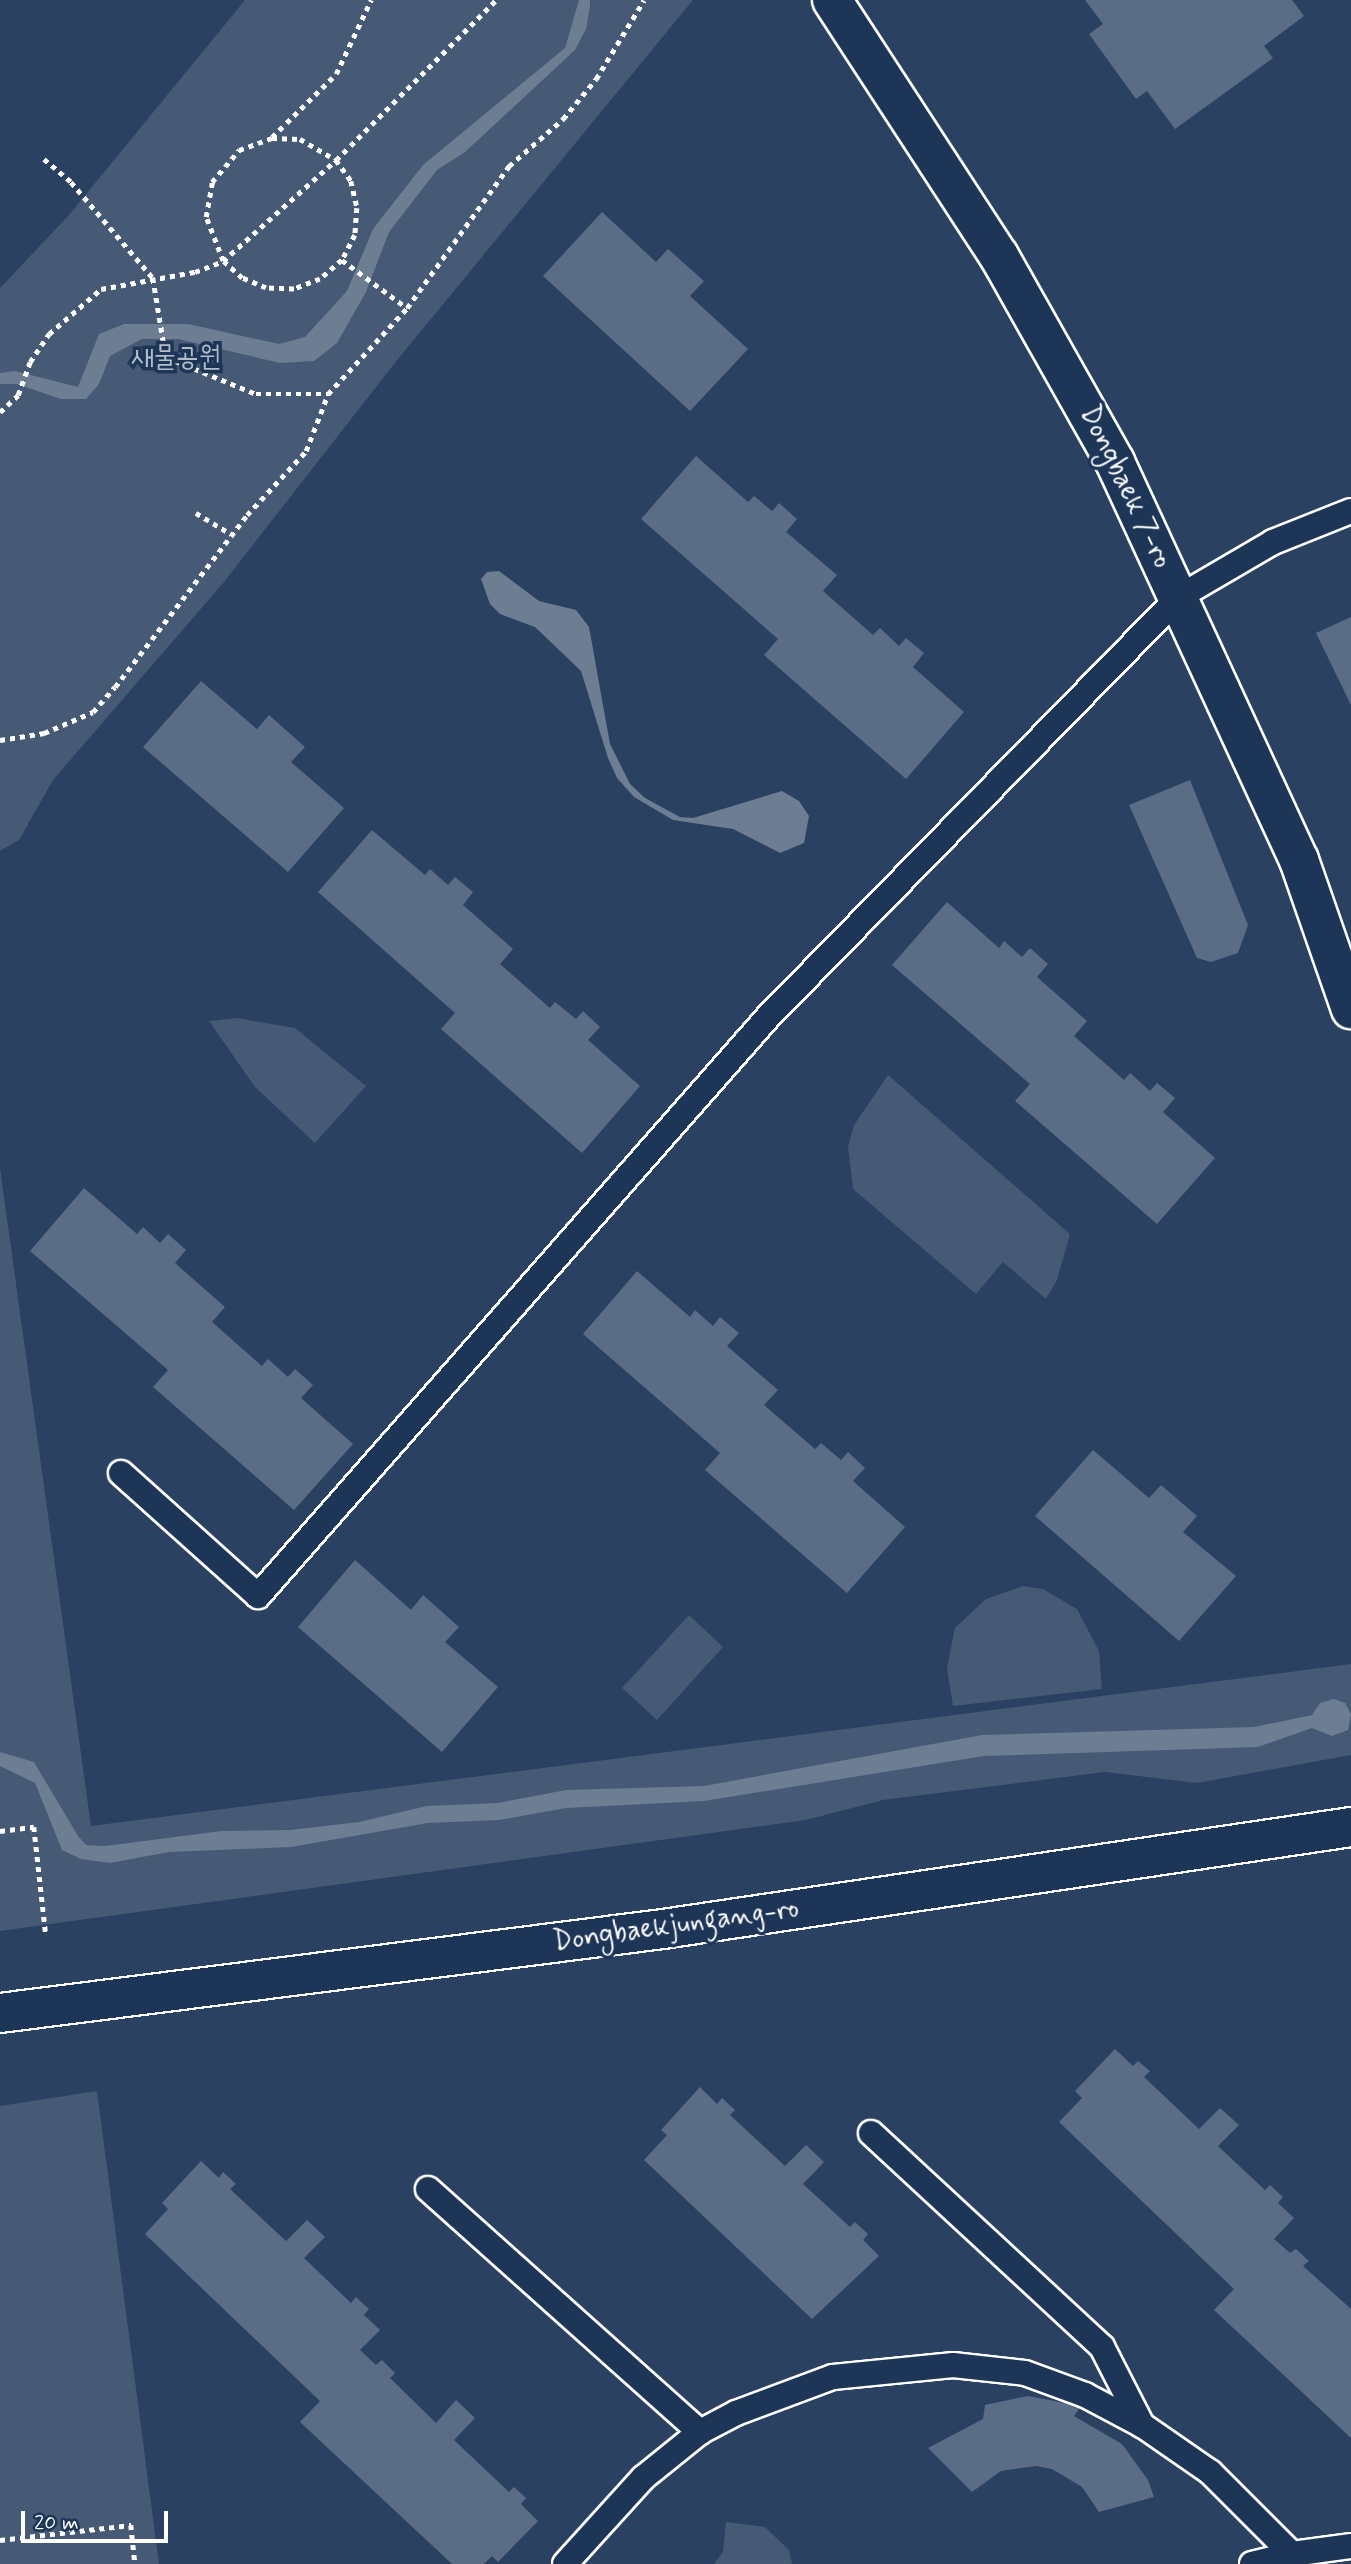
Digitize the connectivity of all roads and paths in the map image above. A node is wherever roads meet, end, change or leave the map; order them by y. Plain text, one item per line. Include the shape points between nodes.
1 (371, 0) edge
2 (496, 0) edge
3 (644, 0) edge
4 (832, 0) edge
5 (272, 138) junction
6 (44, 159) dead end
7 (336, 160) junction
8 (342, 260) junction
9 (223, 261) junction
10 (153, 278) junction
11 (407, 308) junction
12 (328, 394) junction
13 (0, 412) edge
14 (1351, 511) edge
15 (197, 513) dead end
16 (231, 534) junction
17 (1179, 597) junction
18 (0, 740) edge
19 (1351, 1009) edge
20 (121, 1473) dead end
21 (1351, 1827) edge
22 (0, 1830) edge
23 (46, 1935) dead end
24 (0, 2012) edge
25 (871, 2133) dead end
26 (428, 2189) dead end
27 (1142, 2425) junction
28 (700, 2432) junction
29 (0, 2540) edge
30 (1351, 2546) edge
31 (1292, 2554) junction
32 (135, 2564) edge
33 (565, 2564) edge
34 (1252, 2564) edge

1 - 5 path via 336,74
2 - 7 path
3 - 11 path via 596,79 563,119 509,166
4 - 17 street, Dongbaek 7-ro via 908,111 1055,351 1115,462
5 - 7 path via 300,139
5 - 9 path via 239,150 212,182 206,217
6 - 10 path via 71,182
7 - 8 path via 351,181 357,208 355,235
7 - 9 path
8 - 9 path via 320,279 294,289 266,288 242,278
8 - 11 path
9 - 10 path
10 - 12 path via 166,357 256,394
10 - 13 path via 101,289 49,334 30,362 18,395
11 - 12 path
12 - 16 path via 306,451
14 - 17 lane via 1273,542
15 - 16 path
16 - 18 path via 179,608 93,712 44,733
17 - 19 street, Dongbaek 7-ro via 1299,860
17 - 20 lane via 767,1018 258,1596
21 - 24 street, Dongbaekjungang-ro via 663,1929
22 - 23 path via 34,1827
25 - 27 lane via 1102,2347
26 - 28 lane
27 - 28 lane via 1085,2395 1025,2373 953,2365 833,2377 784,2393
27 - 31 lane via 1210,2472
28 - 33 lane via 634,2487
29 - 32 path via 131,2525
30 - 31 lane
31 - 34 lane

